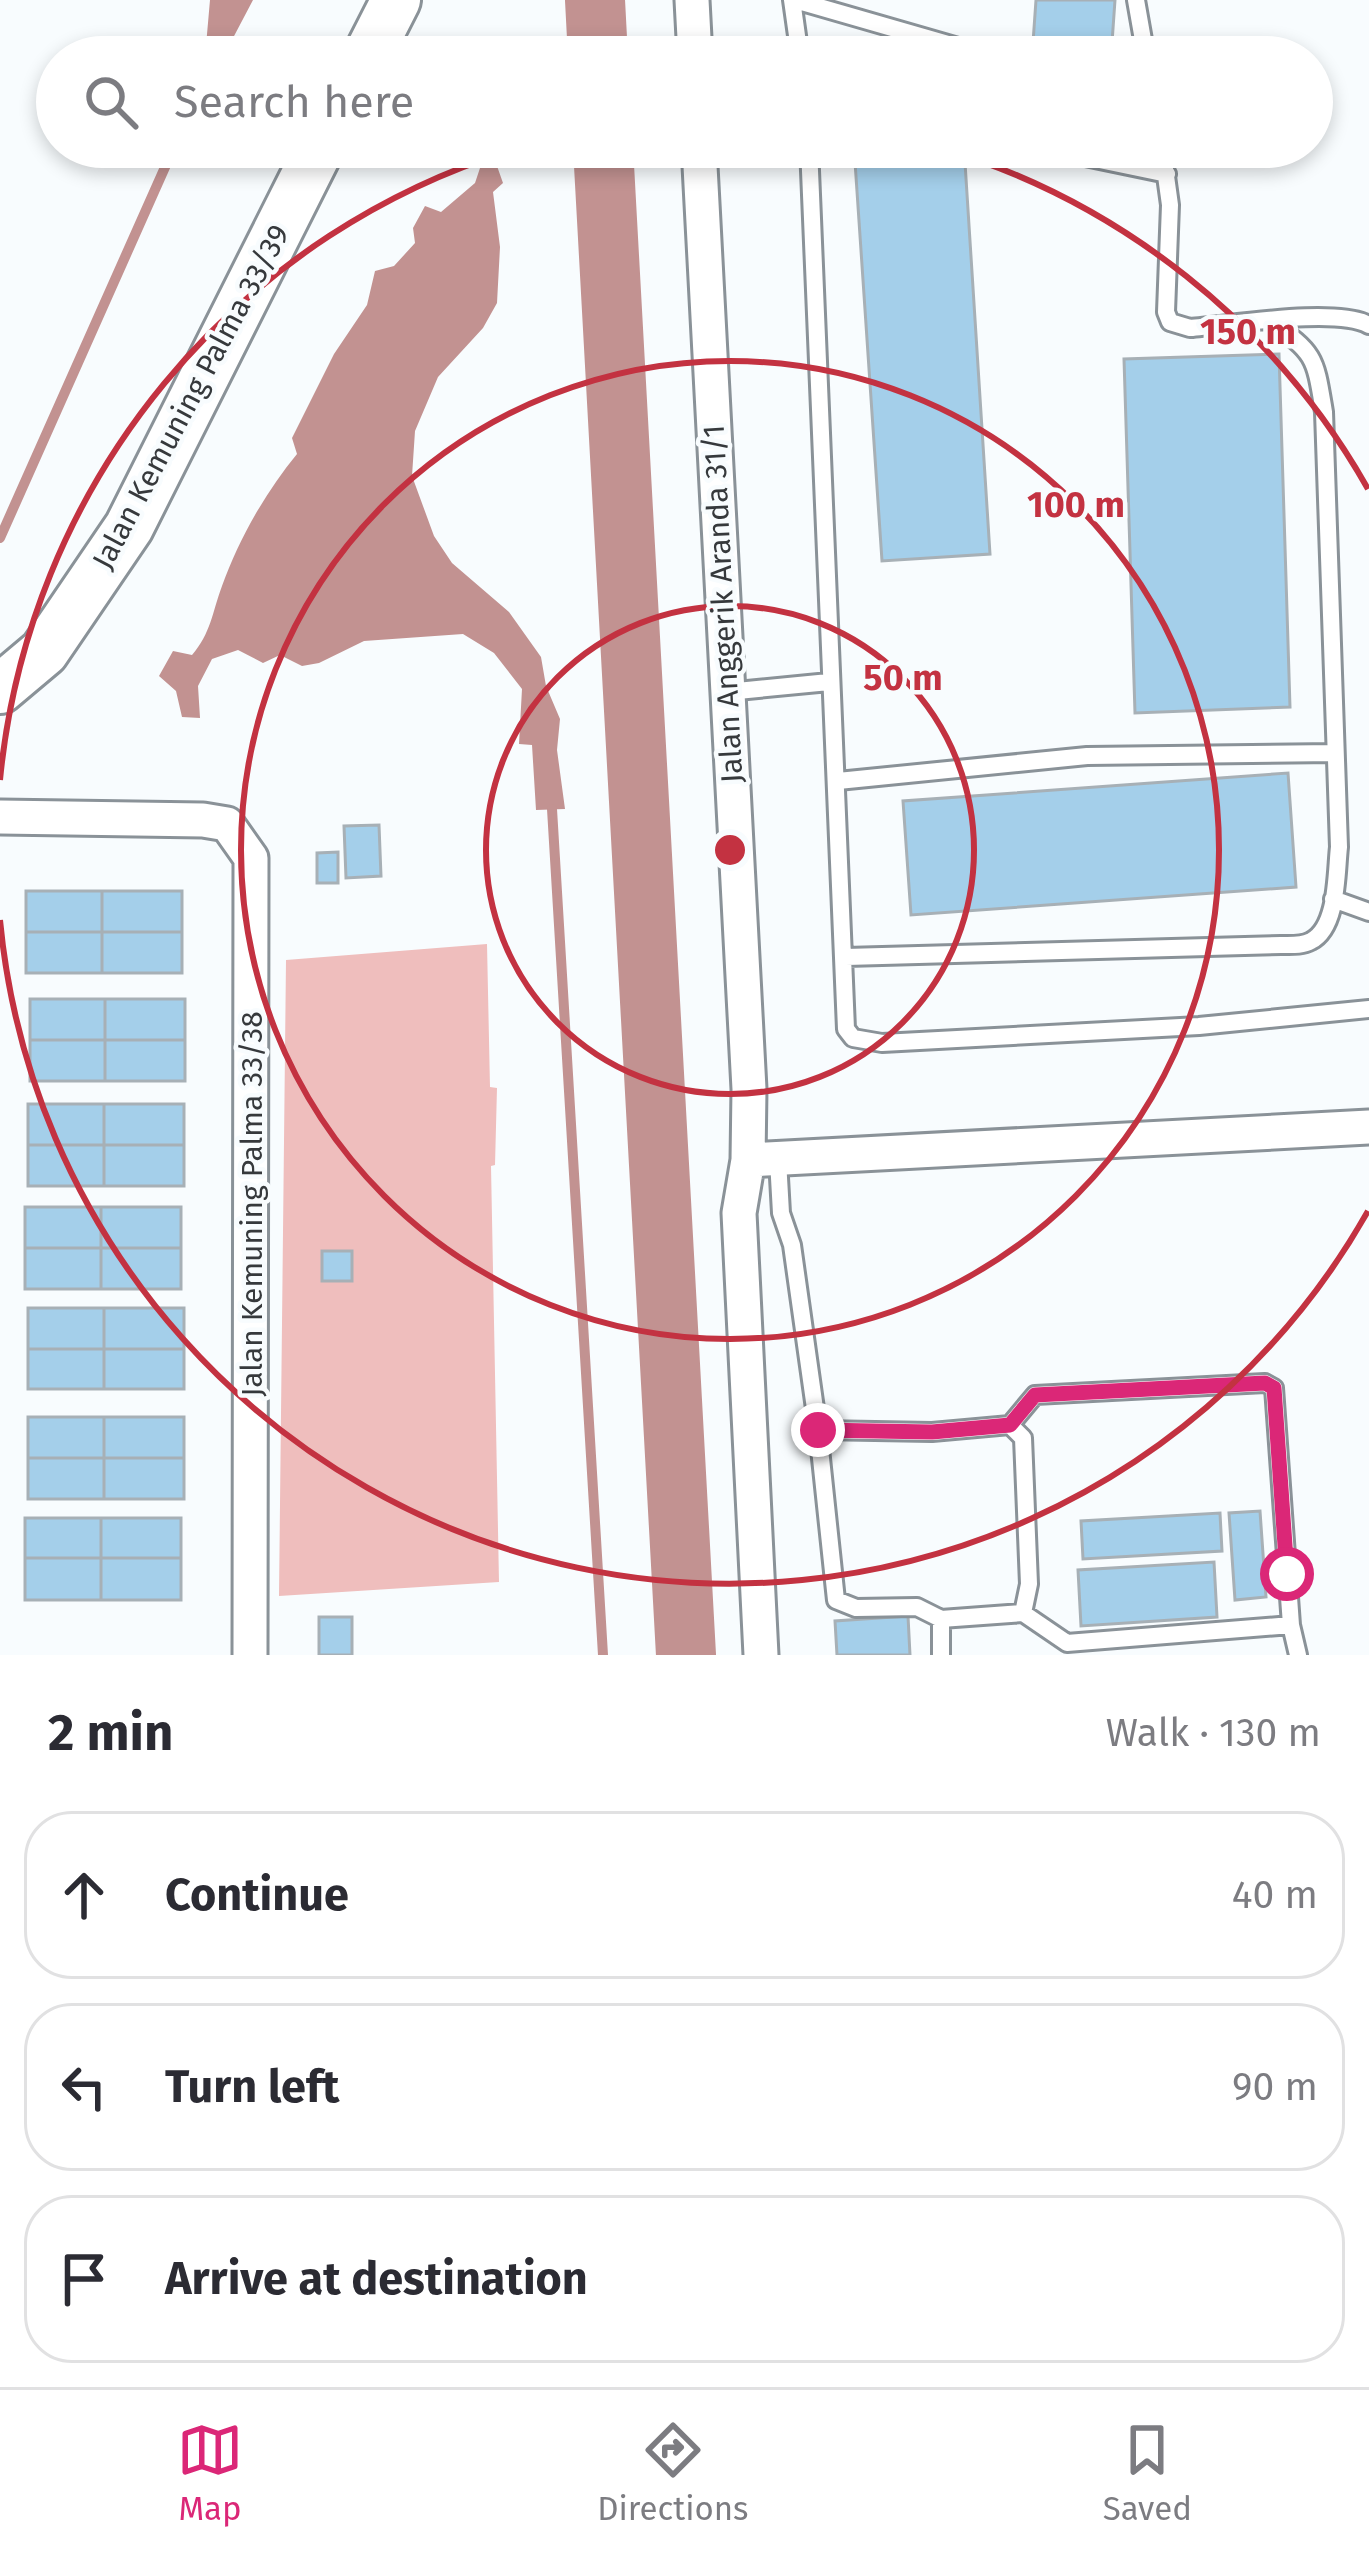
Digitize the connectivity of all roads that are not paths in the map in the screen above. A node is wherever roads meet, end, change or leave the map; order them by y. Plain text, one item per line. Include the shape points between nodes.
1 (396, 0) edge
2 (692, 0) edge
3 (794, 0) edge
4 (1136, 0) edge
5 (378, 36) edge
6 (694, 36) edge
7 (798, 36) edge
8 (920, 36) edge
9 (1142, 36) edge
10 (309, 168) edge
11 (700, 168) edge
12 (810, 168) edge
13 (1138, 168) edge
14 (1166, 168) edge
15 (1167, 174) junction
16 (1270, 322) junction
17 (1369, 325) edge
18 (829, 682) junction
19 (0, 689) edge
20 (727, 692) junction
21 (1335, 752) junction
22 (838, 781) junction
23 (0, 817) edge
24 (1333, 899) junction
25 (1369, 912) edge
26 (846, 957) junction
27 (1369, 1009) edge
28 (1369, 1127) edge
29 (763, 1160) junction
30 (1010, 1425) junction
31 (818, 1430) junction
32 (1023, 1613) junction
33 (941, 1619) junction
34 (1291, 1624) junction
35 (250, 1655) edge
36 (761, 1655) edge
37 (941, 1655) edge
38 (1298, 1655) edge

1 - 5 main road
2 - 6 street
3 - 7 lane
3 - 8 lane
4 - 9 lane
10 - 19 main road, Jalan Kemuning Palma 33/39 via 129,527 44,652
11 - 20 street, Jalan Anggerik Aranda 31/1
12 - 18 lane
13 - 15 lane
14 - 15 lane
15 - 16 lane via 1167,318 1190,328
16 - 17 lane via 1326,317
16 - 21 lane via 1308,348 1318,372
18 - 20 lane
18 - 22 lane
20 - 29 street, Jalan Anggerik Aranda 31/1 via 749,1089
21 - 22 lane via 1087,756
21 - 24 lane
22 - 26 lane
23 - 35 street, Jalan Kemuning Palma 33/38 via 227,824 253,871
24 - 25 lane
24 - 26 lane via 1320,934 1301,944
26 - 27 lane via 846,1029 882,1043
28 - 29 street
29 - 31 lane via 792,1245
29 - 36 street, Jalan Anggerik Aranda 31/1 via 739,1213
30 - 31 lane
30 - 32 lane via 1023,1438
30 - 34 lane via 1035,1395 1274,1388
31 - 33 lane via 836,1600 856,1608 917,1607
32 - 33 lane
32 - 34 lane via 1067,1643
33 - 37 lane
34 - 38 lane

